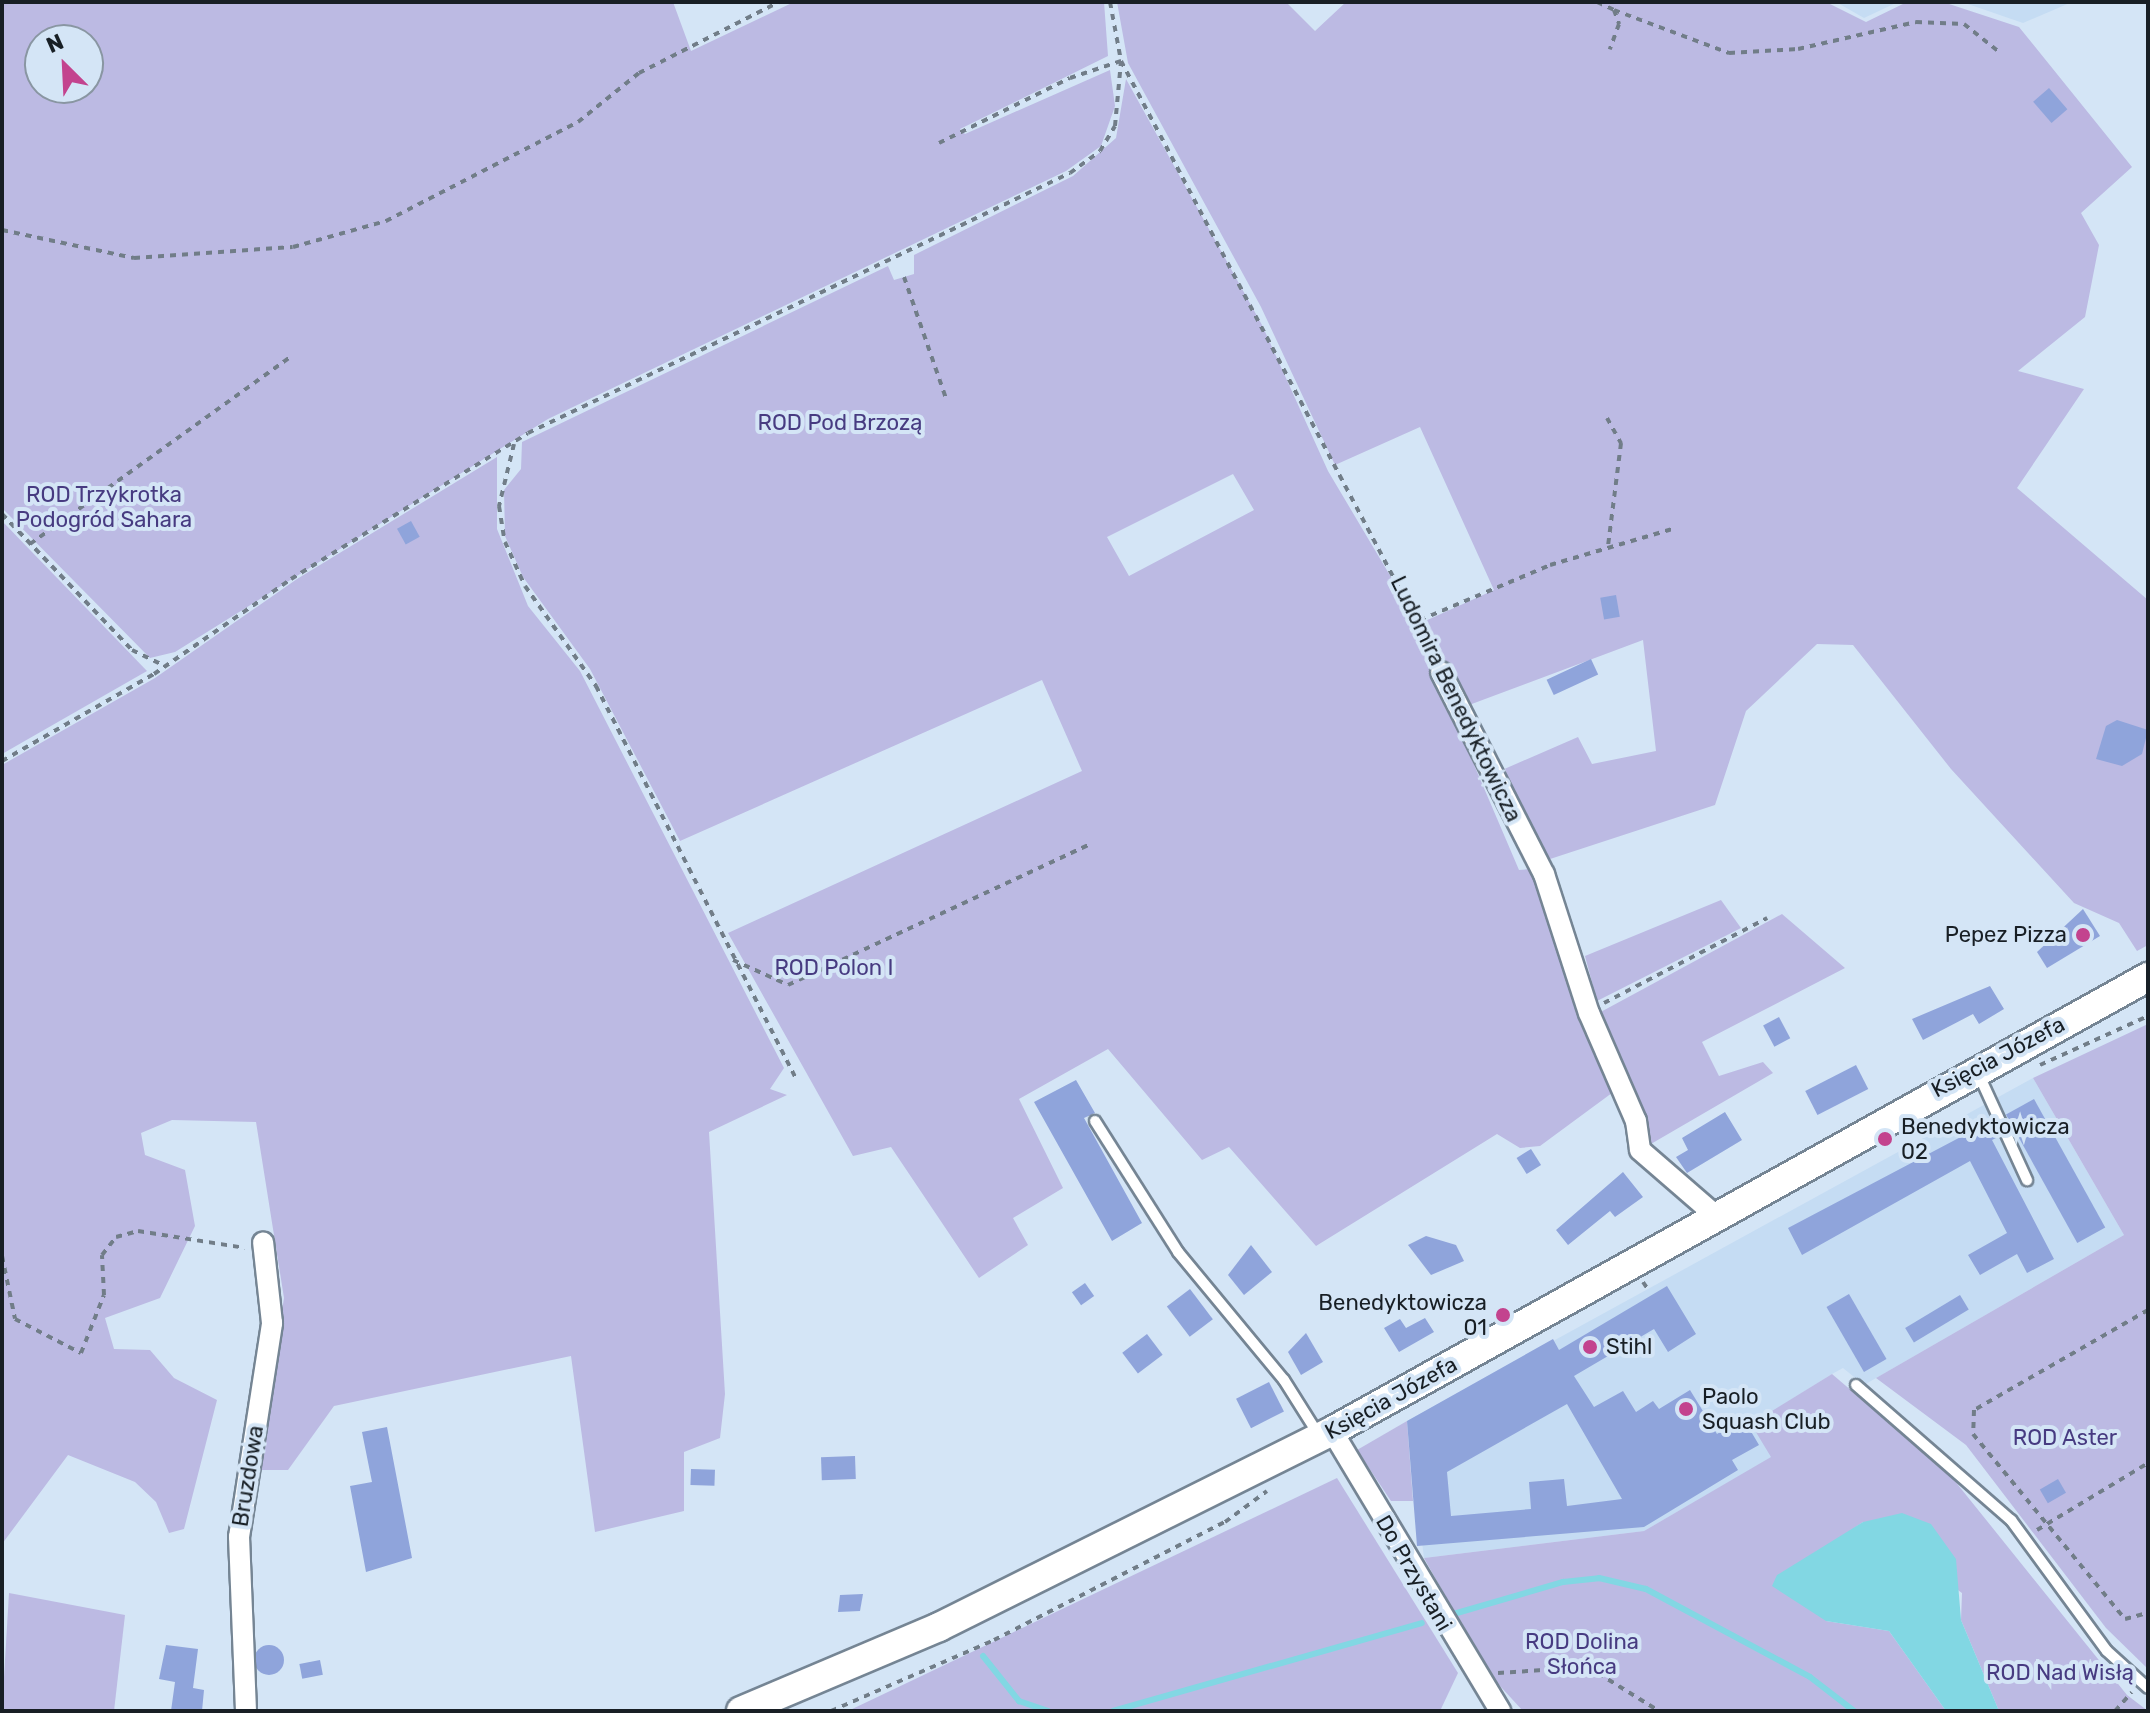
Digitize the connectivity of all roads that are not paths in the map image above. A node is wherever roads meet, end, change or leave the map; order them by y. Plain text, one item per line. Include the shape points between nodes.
1 (1441, 672) road end
2 (2148, 977) edge
3 (1976, 1069) junction
4 (1095, 1121) dead end
5 (2027, 1180) dead end
6 (1714, 1214) junction
7 (264, 1247) road end
8 (1856, 1385) dead end
9 (1326, 1434) junction
10 (2148, 1688) edge
11 (246, 1711) edge
12 (741, 1711) edge
13 (1500, 1711) edge

1 - 6 street, Ludomira Benedyktowicza via 1544,874 1589,1013 1636,1121 1643,1155
2 - 3 main road, Księcia Józefa
3 - 5 lane
3 - 6 main road, Księcia Józefa
4 - 9 lane via 1178,1252
6 - 9 main road, Księcia Józefa
7 - 11 street, Bruzdowa via 272,1323 239,1537
8 - 10 lane via 2011,1520 2107,1651
9 - 12 main road, Księcia Józefa via 939,1627
9 - 13 street, Do Przystani

